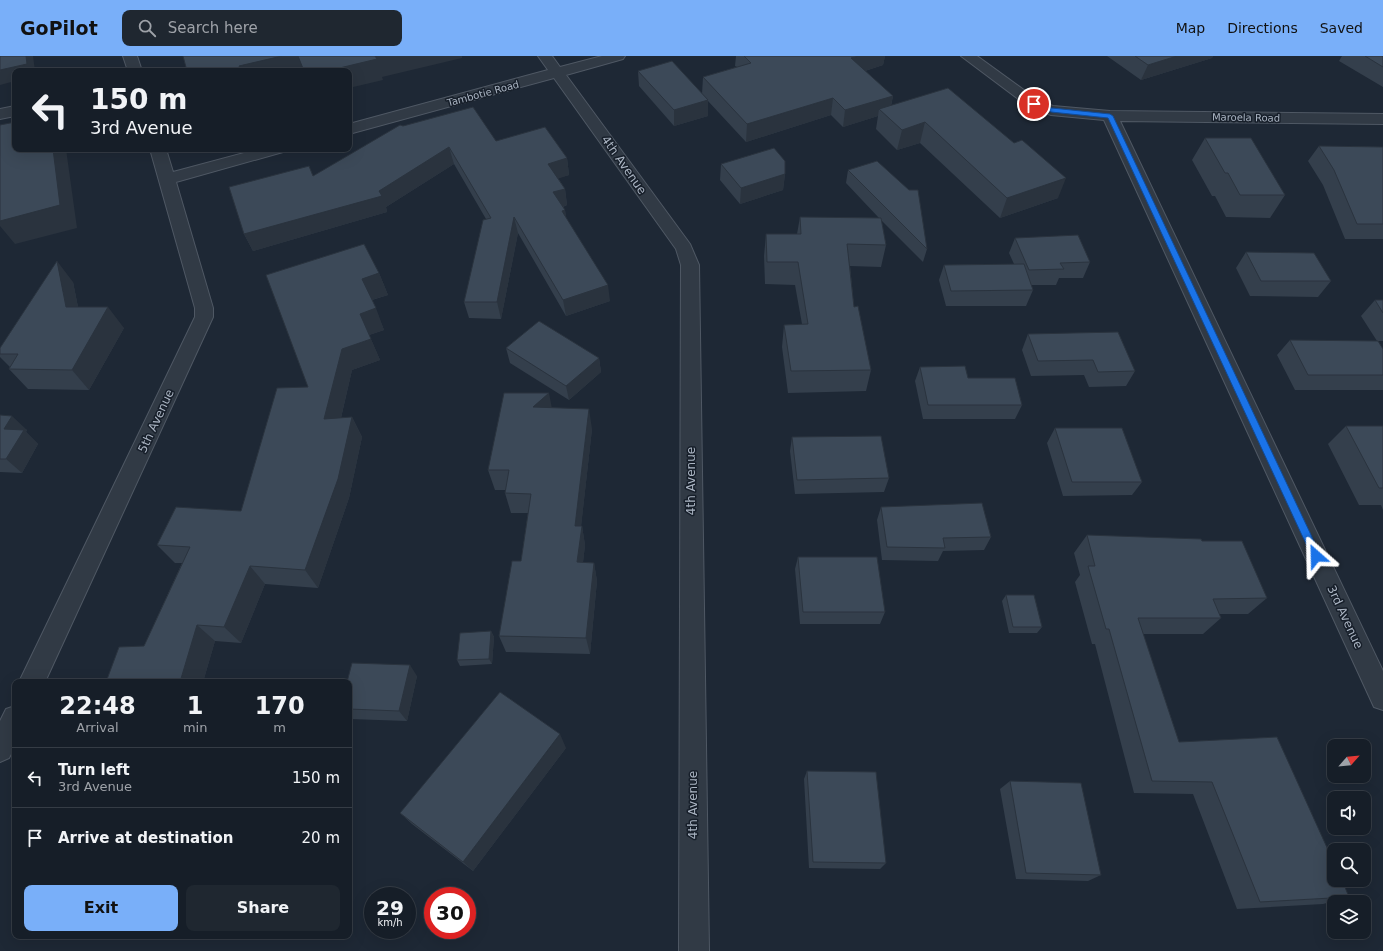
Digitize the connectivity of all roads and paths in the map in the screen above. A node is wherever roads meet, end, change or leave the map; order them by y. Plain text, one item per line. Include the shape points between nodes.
1 (130, 56) edge
2 (545, 56) edge
3 (618, 56) edge
4 (968, 56) edge
5 (134, 68) edge
6 (558, 72) junction
7 (12, 111) edge
8 (0, 114) edge
9 (1110, 116) junction
10 (1383, 119) edge
11 (352, 128) edge
12 (159, 152) edge
13 (266, 152) edge
14 (166, 179) junction
15 (33, 679) edge
16 (1383, 698) edge
17 (12, 724) edge
18 (0, 749) edge
19 (694, 951) edge

1 - 5 street
2 - 6 street, 4th Avenue
3 - 6 street, Tambotie Road
4 - 9 street via 1034,104 1051,110
6 - 11 street, Tambotie Road
6 - 19 street, 4th Avenue via 684,248 690,265
7 - 8 street
9 - 10 street, Maroela Road
9 - 16 street, 3rd Avenue
12 - 14 street, 5th Avenue
13 - 14 street
14 - 15 street, 5th Avenue via 204,308 204,317
17 - 18 street

